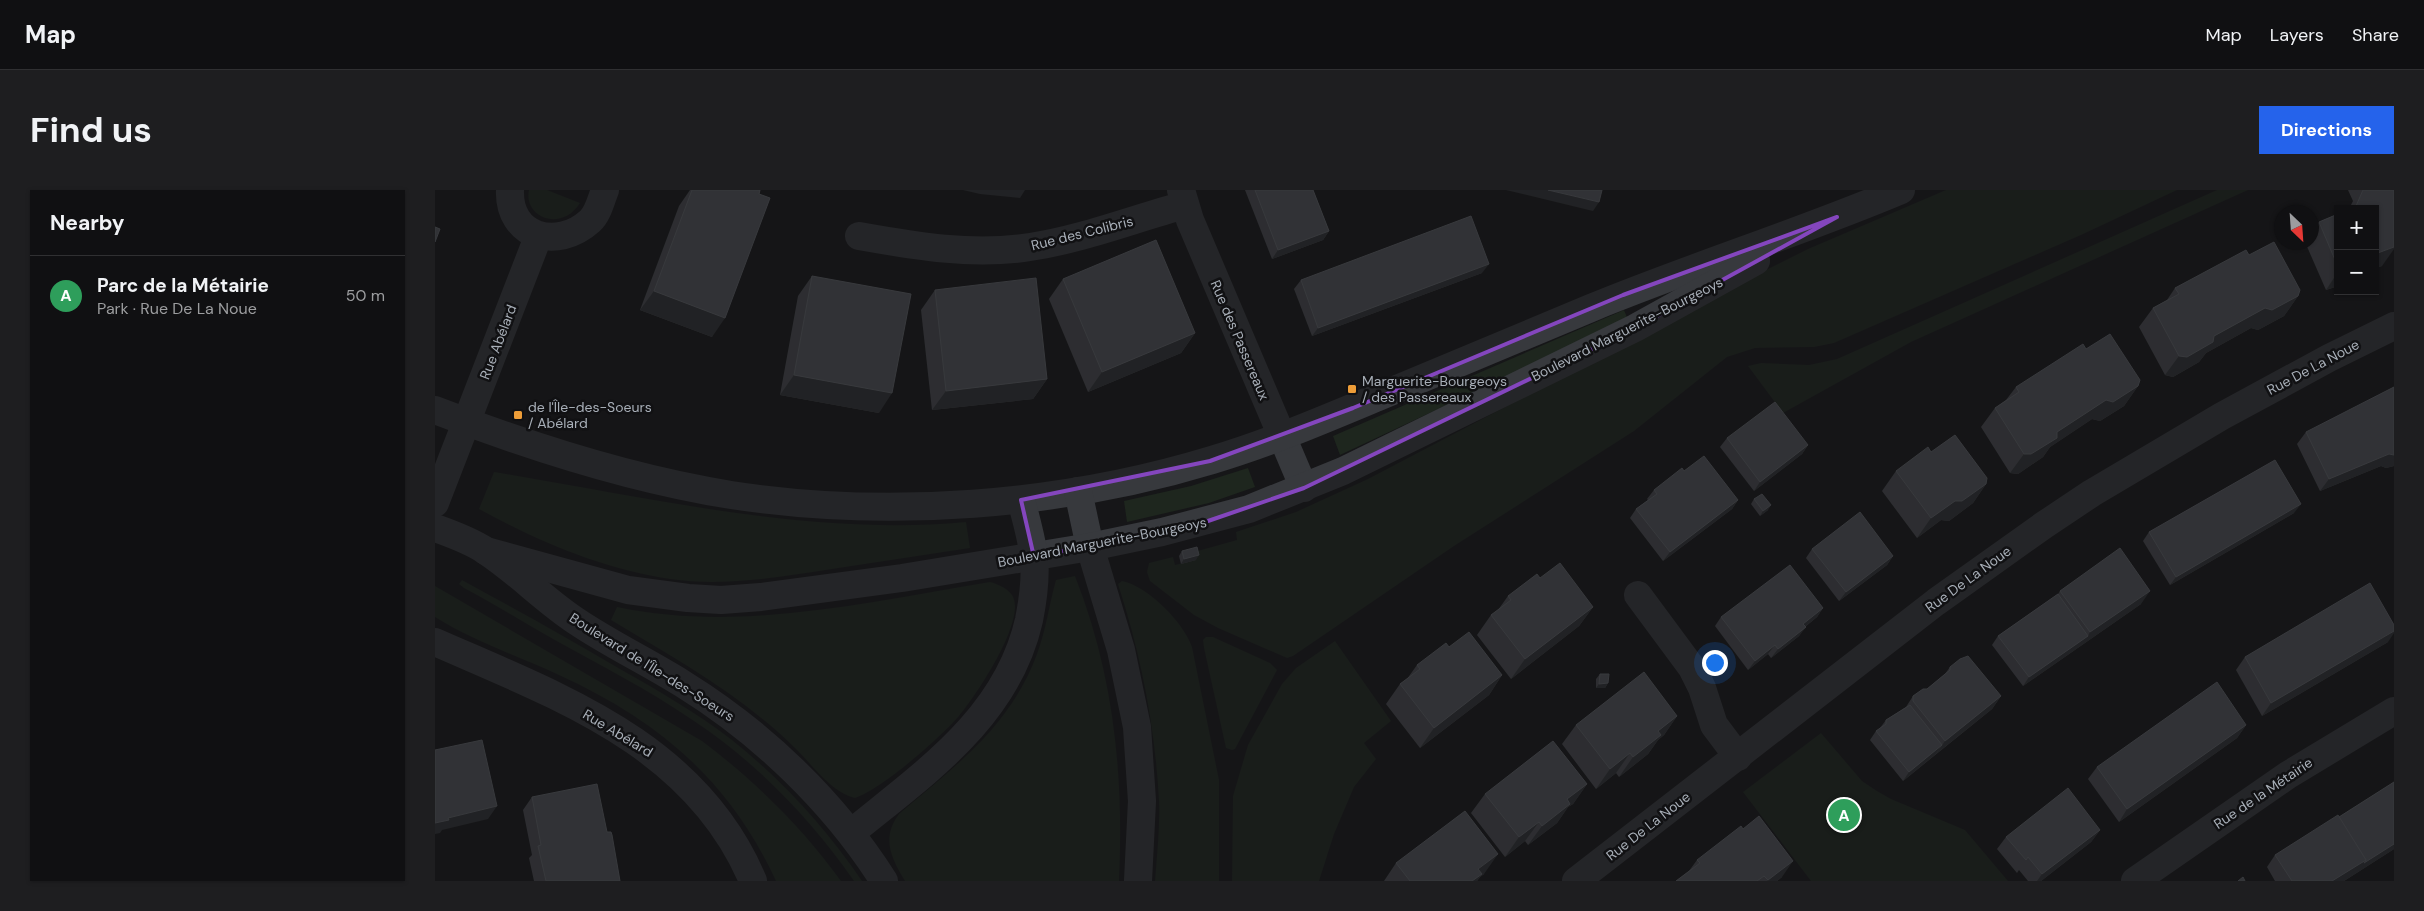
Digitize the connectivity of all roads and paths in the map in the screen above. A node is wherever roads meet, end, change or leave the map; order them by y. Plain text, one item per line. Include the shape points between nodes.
1 (510, 190) edge
2 (605, 190) edge
3 (1901, 190) edge
4 (1183, 197) edge
5 (1837, 217) junction
6 (539, 236) junction
7 (859, 236) dead end
8 (2394, 326) edge
9 (435, 410) edge
10 (468, 423) junction
11 (1281, 436) junction
12 (1304, 488) junction
13 (1078, 491) junction
14 (1021, 500) junction
15 (435, 503) edge
16 (435, 528) edge
17 (1090, 547) junction
18 (486, 551) junction
19 (1034, 556) junction
20 (1637, 595) dead end
21 (435, 642) edge
22 (2394, 710) edge
23 (1738, 756) junction
24 (851, 833) junction
25 (753, 881) edge
26 (884, 881) edge
27 (1138, 881) edge
28 (1576, 881) edge
29 (2135, 881) edge

1 - 6 street via 512,211 519,222
2 - 6 street via 595,214 582,227 554,237
3 - 5 street, Boulevard Marguerite-Bourgeoys
4 - 7 street, Rue des Colibris via 1081,236 1027,247 941,249
4 - 11 street, Rue des Passereaux
5 - 11 street, Boulevard Marguerite-Bourgeoys via 1623,295
5 - 12 street, Boulevard Marguerite-Bourgeoys via 1635,328
6 - 10 street, Rue Abélard
8 - 23 street, Rue De La Noue via 2223,416 2085,498 1935,602
9 - 10 street
10 - 14 street via 637,476 733,495 853,505
10 - 15 street, Rue Abélard
11 - 12 street, Rue des Passereaux
11 - 13 street, Boulevard Marguerite-Bourgeoys via 1185,468
12 - 17 street, Boulevard Marguerite-Bourgeoys via 1215,519
13 - 14 street
13 - 17 street
14 - 19 street
16 - 18 street, Boulevard de l'Île-des-Soeurs
17 - 19 street, Boulevard Marguerite-Bourgeoys
17 - 27 street via 1121,650 1137,727 1142,801
18 - 19 street, Boulevard Marguerite-Bourgeoys via 627,590 721,600 836,587
18 - 24 street, Boulevard de l'Île-des-Soeurs via 576,621 684,684 734,718 785,763
19 - 24 street via 1032,604 1008,679 957,745
20 - 23 street via 1692,668 1714,726
21 - 25 street, Rue Abélard via 541,689 640,743 683,779 717,817 738,849
22 - 29 street, Rue de la Métairie via 2288,775
23 - 28 street, Rue De La Noue
24 - 26 street, Boulevard de l'Île-des-Soeurs

